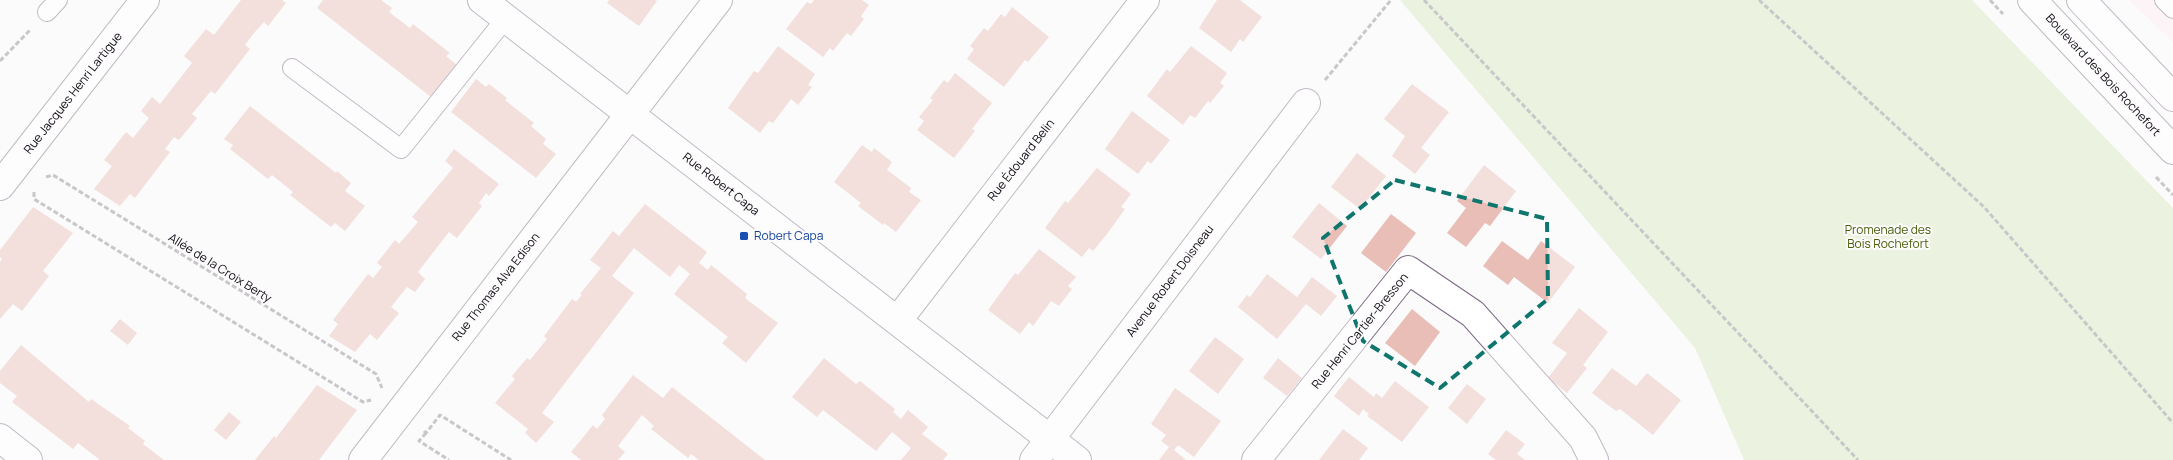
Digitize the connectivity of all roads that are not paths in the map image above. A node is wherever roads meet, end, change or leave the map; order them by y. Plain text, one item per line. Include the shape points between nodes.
1 (145, 0) edge
2 (482, 0) edge
3 (718, 0) edge
4 (1145, 0) edge
5 (2032, 0) edge
6 (2081, 0) edge
7 (2164, 0) edge
8 (2173, 9) edge
9 (506, 18) junction
10 (292, 68) dead end
11 (2173, 97) edge
12 (1306, 103) road end
13 (630, 114) junction
14 (2173, 150) edge
15 (16, 179) edge
16 (898, 320) junction
17 (1051, 437) junction
18 (0, 438) edge
19 (28, 460) edge
20 (363, 460) edge
21 (1034, 460) edge
22 (1077, 460) edge
23 (1256, 460) edge
24 (1594, 460) edge

1 - 15 street, Rue Jacques Henri Lartigue
2 - 9 street, Rue Robert Capa
3 - 13 street, Rue Thomas Alva Edison
4 - 16 street, Rue Édouard Belin
5 - 14 street, Boulevard des Bois Rochefort
6 - 11 street
7 - 8 lane
9 - 10 lane via 401,149
9 - 13 street, Rue Robert Capa
12 - 17 street, Avenue Robert Doisneau
13 - 16 street, Rue Robert Capa
13 - 20 street, Rue Thomas Alva Edison via 394,402
16 - 17 street, Rue Robert Capa
17 - 21 street, Avenue Robert Doisneau
17 - 22 street, Rue Robert Capa
18 - 19 street
23 - 24 street, Rue Henri Cartier-Bresson via 1408,270 1473,314 1583,438

